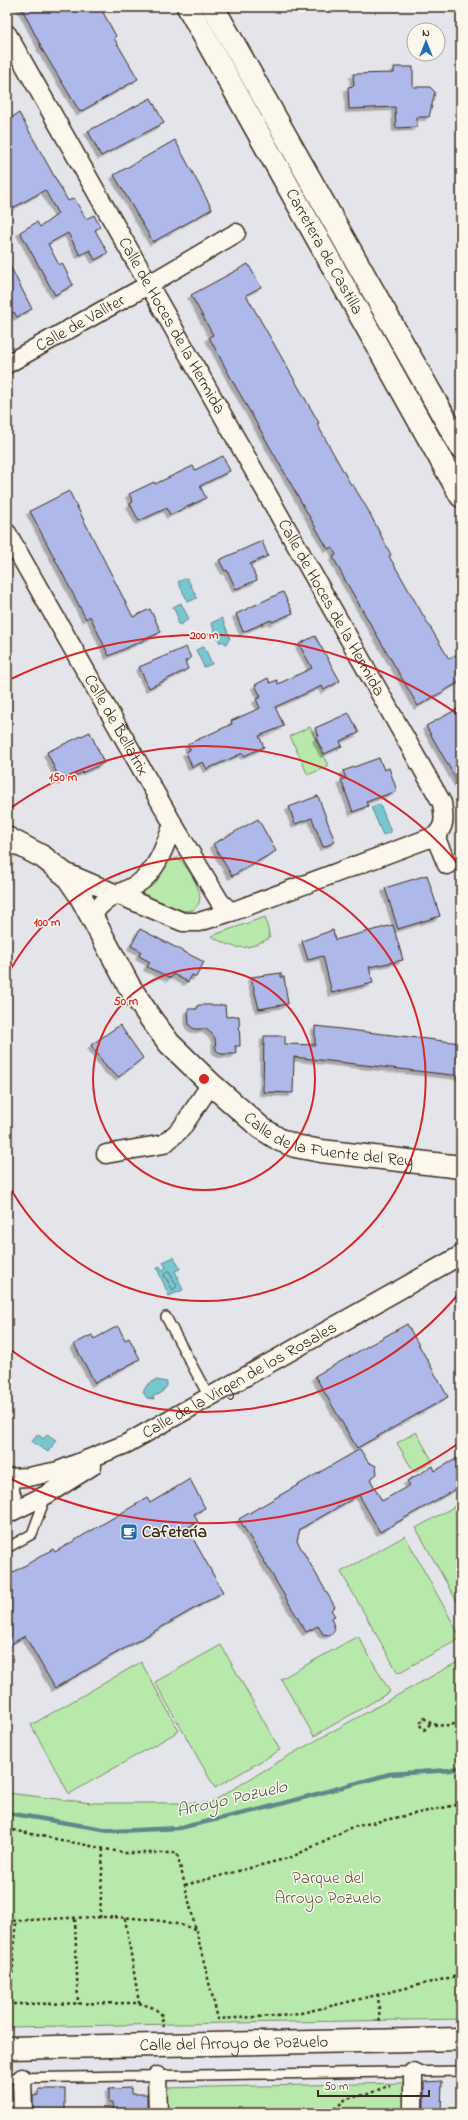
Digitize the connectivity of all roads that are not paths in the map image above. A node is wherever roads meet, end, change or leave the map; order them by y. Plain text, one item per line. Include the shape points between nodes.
1 (188, 7) edge
2 (213, 7) edge
3 (7, 34) edge
4 (236, 233) dead end
5 (148, 285) junction
6 (7, 364) edge
7 (461, 447) edge
8 (461, 496) edge
9 (7, 533) edge
10 (173, 824) junction
11 (435, 836) junction
12 (7, 838) edge
13 (447, 865) dead end
14 (62, 871) junction
15 (120, 896) junction
16 (231, 912) junction
17 (97, 924) junction
18 (211, 1084) junction
19 (106, 1154) dead end
20 (461, 1167) edge
21 (461, 1255) edge
22 (166, 1317) dead end
23 (210, 1397) junction
24 (126, 1444) junction
25 (7, 1478) edge
26 (7, 1482) edge
27 (46, 1495) junction
28 (8, 1513) edge
29 (7, 1548) edge
30 (461, 2039) edge
31 (7, 2048) edge
32 (461, 2071) edge
33 (413, 2073) junction
34 (157, 2076) junction
35 (15, 2078) edge
36 (23, 2113) edge
37 (158, 2113) edge
38 (413, 2113) edge

1 - 8 main road, Carretera de Castilla
2 - 7 main road, Carretera de Castilla
3 - 5 street, Calle de Hoces de la Hermida
4 - 5 street, Calle de Vallter
5 - 6 street, Calle de Vallter
5 - 11 street, Calle de Hoces de la Hermida via 442,803 444,824
9 - 10 street, Calle de Bellatrix
10 - 15 street via 164,848 148,873
10 - 16 street, Calle de Bellatrix via 220,902
11 - 13 street
11 - 16 street
12 - 14 main road, Calle de la Fuente del Rey via 43,857
14 - 15 street
14 - 17 main road, Calle de la Fuente del Rey via 73,884
15 - 16 street via 183,922 199,922
15 - 17 street via 99,905
17 - 18 main road, Calle de la Fuente del Rey via 150,1020 169,1043
18 - 19 street via 181,1129 164,1144
18 - 20 main road, Calle de la Fuente del Rey via 260,1128 295,1146
21 - 23 street, Calle de la Virgen de los Rosales
22 - 23 lane
23 - 24 street, Calle de la Virgen de los Rosales
24 - 25 street, Calle de la Virgen de los Rosales via 45,1474
24 - 27 street
26 - 28 street via 12,1497
27 - 28 street
27 - 29 lane via 32,1534
30 - 31 main road, Calle del Arroyo de Pozuelo
32 - 33 lane, Calle del Arroyo de Pozuelo
33 - 34 lane, Calle del Arroyo de Pozuelo
33 - 38 street
34 - 35 lane, Calle del Arroyo de Pozuelo
34 - 37 street
35 - 36 street

